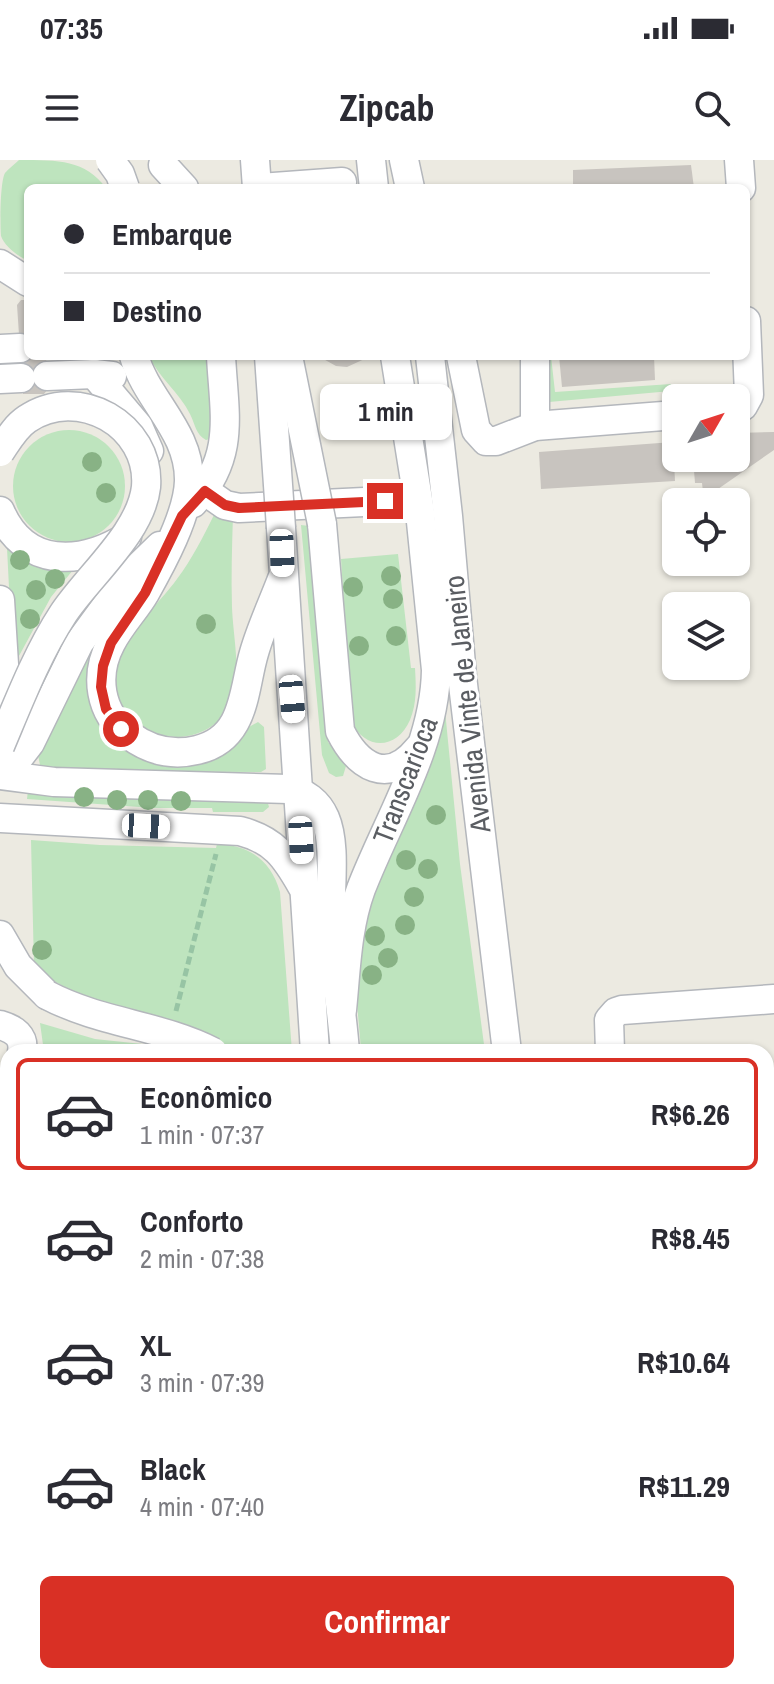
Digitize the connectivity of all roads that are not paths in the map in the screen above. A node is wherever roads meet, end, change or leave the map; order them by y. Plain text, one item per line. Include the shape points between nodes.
1 (109, 160) edge
2 (255, 160) edge
3 (371, 160) edge
4 (404, 160) edge
5 (411, 160) edge
6 (739, 160) edge
7 (163, 171) edge
8 (342, 182) dead end
9 (124, 184) edge
10 (179, 184) edge
11 (258, 184) edge
12 (314, 184) edge
13 (374, 184) edge
14 (410, 184) edge
15 (411, 184) edge
16 (741, 184) edge
17 (0, 264) edge
18 (24, 279) edge
19 (135, 360) edge
20 (221, 360) edge
21 (269, 360) edge
22 (289, 360) edge
23 (396, 360) edge
24 (430, 360) edge
25 (462, 360) edge
26 (535, 360) edge
27 (748, 360) edge
28 (94, 374) junction
29 (23, 378) edge
30 (749, 384) edge
31 (149, 391) junction
32 (662, 416) edge
33 (535, 426) junction
34 (0, 452) edge
35 (205, 491) junction
36 (385, 501) dead end
37 (0, 511) edge
38 (434, 514) junction
39 (178, 524) junction
40 (282, 579) junction
41 (0, 600) edge
42 (0, 692) edge
43 (422, 745) junction
44 (0, 746) edge
45 (0, 774) edge
46 (298, 791) junction
47 (0, 818) edge
48 (304, 890) junction
49 (0, 935) edge
50 (774, 999) edge
51 (342, 1010) junction
52 (0, 1025) edge
53 (21, 1044) edge
54 (197, 1044) edge
55 (314, 1044) edge
56 (344, 1044) edge
57 (506, 1044) edge
58 (609, 1044) edge

1 - 9 street, bridge
2 - 11 street
3 - 13 street
4 - 14 street
5 - 15 street
6 - 16 street
7 - 10 street
8 - 12 street
17 - 18 street
19 - 31 street
20 - 35 street via 224,454
21 - 40 street, bridge
22 - 43 street, bridge via 322,524 340,731 355,755 375,768 399,767
23 - 38 street, Transcarioca
24 - 38 street, Avenida Vinte de Janeiro
25 - 33 street via 481,438 496,441
26 - 33 street
27 - 30 street
28 - 29 street
28 - 31 street via 132,381
28 - 37 street via 138,426 148,448 154,474 142,519 127,537 70,559 42,552 16,536
31 - 39 street via 179,437 188,462 189,485
32 - 33 street
34 - 44 street, bridge via 27,419 44,410 80,406 112,418 128,432 144,462 146,483 132,526 49,636
35 - 36 street via 239,508
35 - 39 street
38 - 43 street, Transcarioca via 436,670 433,711
38 - 57 street, Avenida Vinte de Janeiro via 462,676
39 - 40 street via 103,666 106,709 138,742 160,751 198,750 230,728 245,701 254,653
39 - 45 street via 126,579 79,643 30,743
40 - 46 street
41 - 42 street via 5,680
43 - 51 street, Transcarioca via 360,892
45 - 46 street via 54,782
46 - 48 street
46 - 51 street, Transcarioca via 317,804 327,823 331,924
47 - 48 street via 240,831 258,836 285,857
48 - 55 street
49 - 54 street, bridge via 18,966 47,995 93,1015
50 - 58 street via 616,1012 608,1027
51 - 56 street, Transcarioca
52 - 53 street via 17,1033

